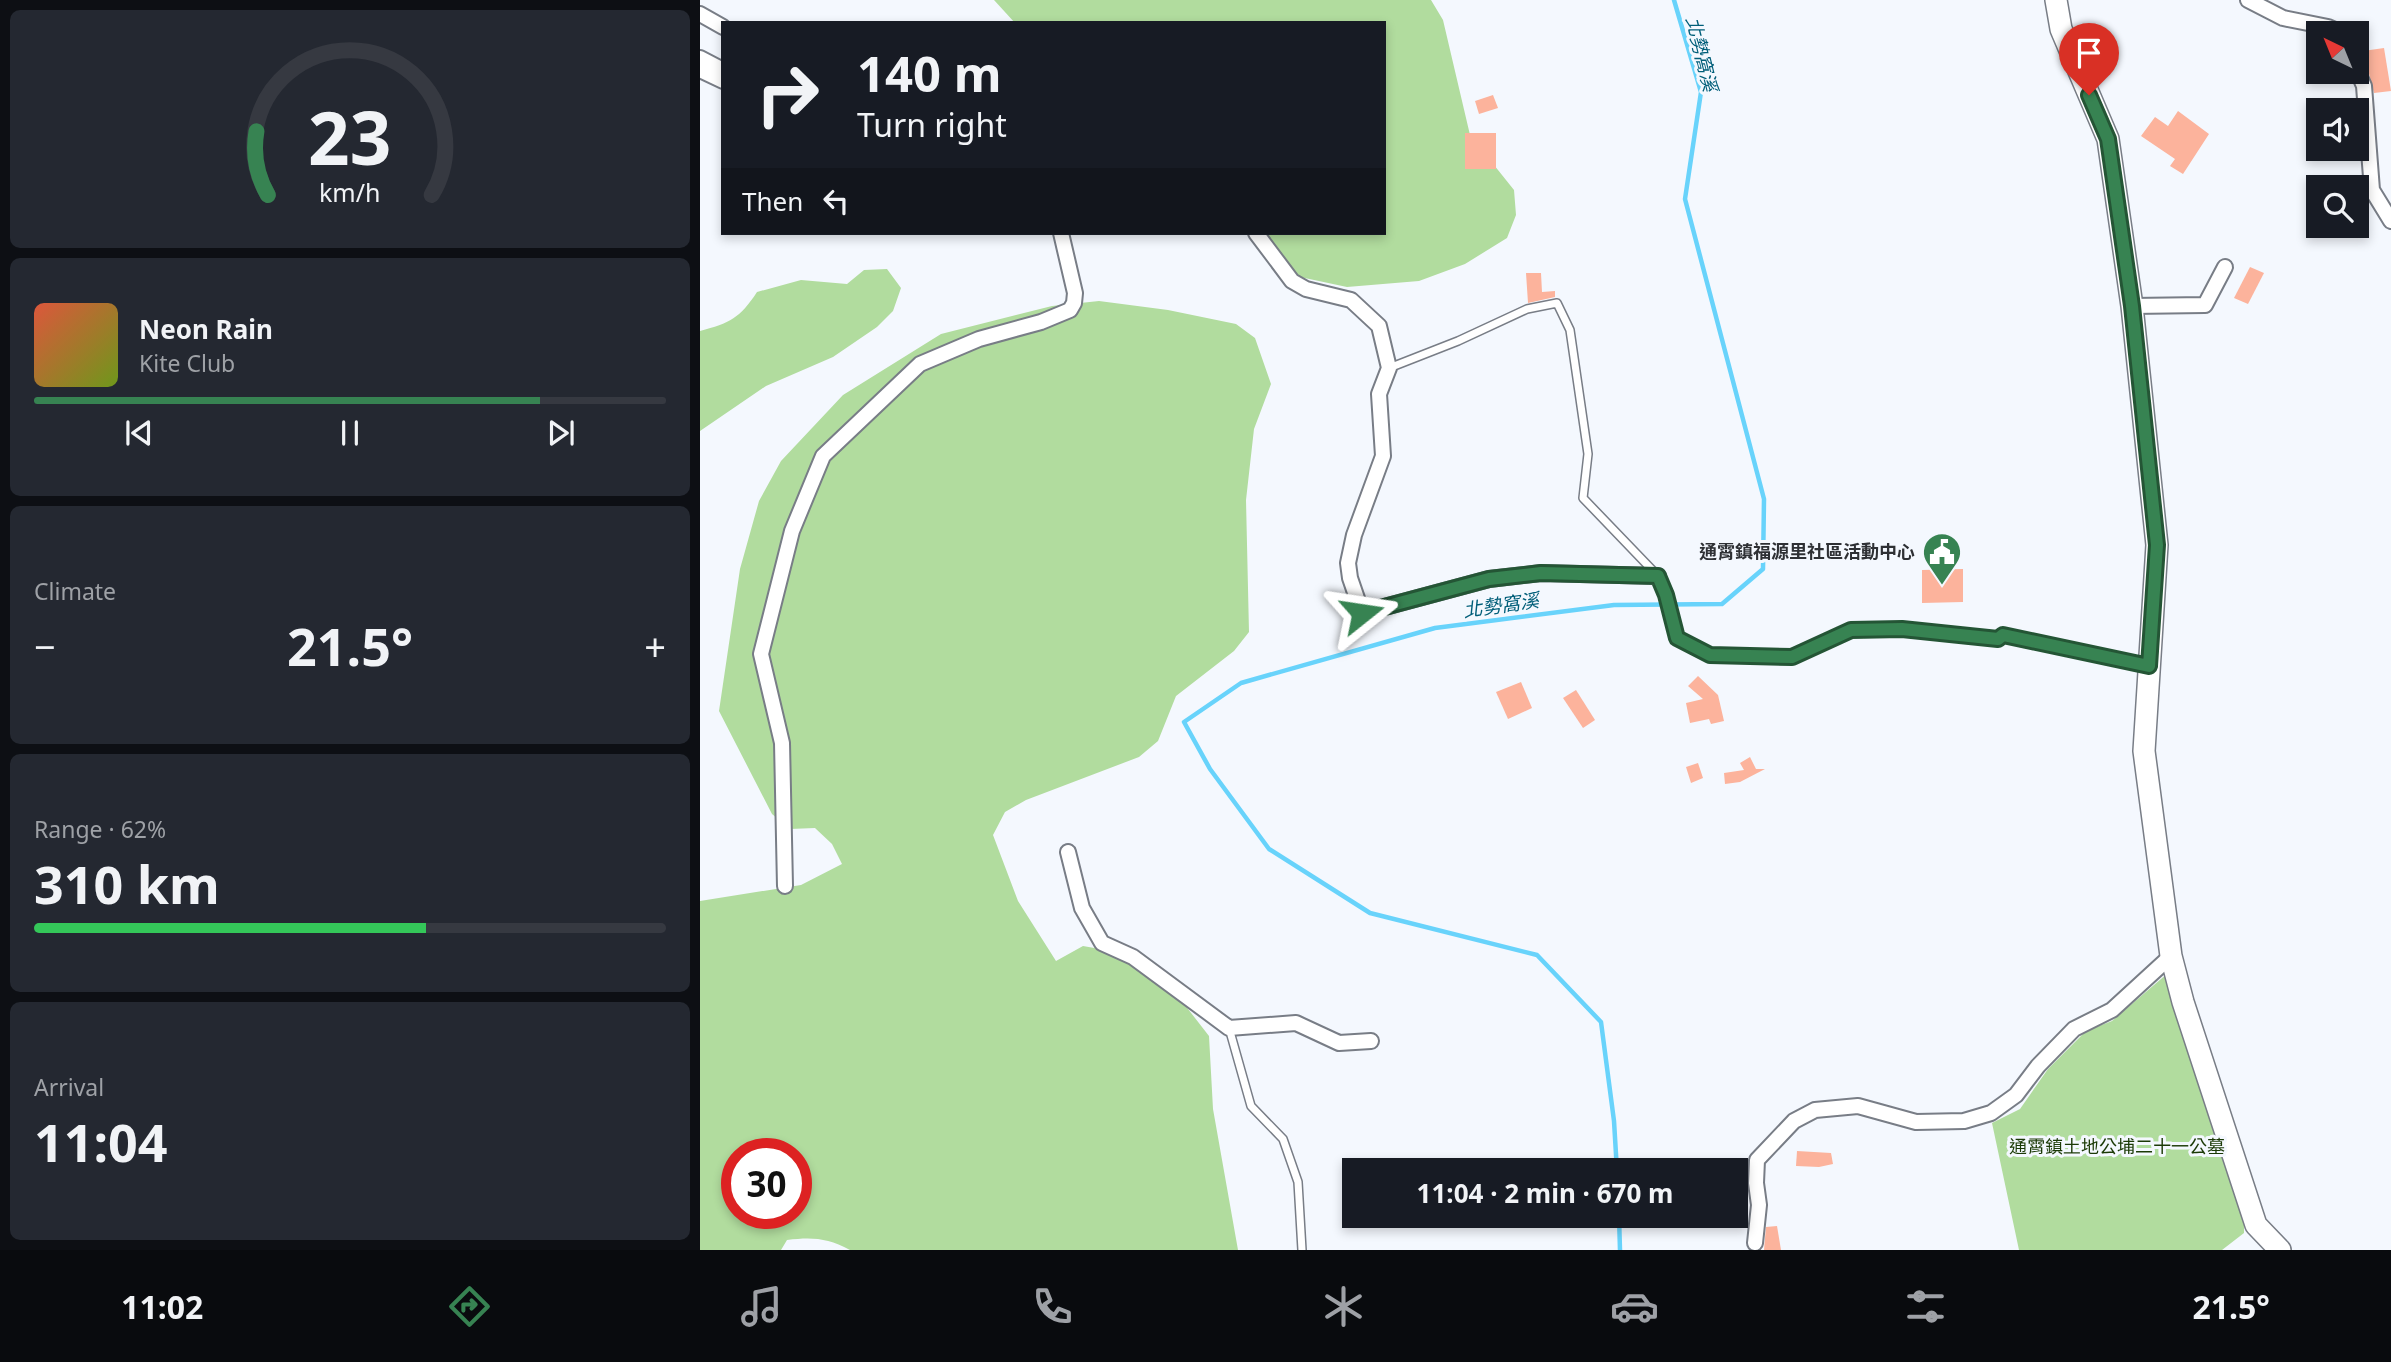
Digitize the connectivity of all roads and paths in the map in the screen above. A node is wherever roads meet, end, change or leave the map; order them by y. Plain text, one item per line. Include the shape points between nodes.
1 (2056, 0) edge
2 (2248, 0) edge
3 (700, 14) edge
4 (2306, 23) edge
5 (721, 25) edge
6 (700, 58) edge
7 (721, 69) edge
8 (700, 70) edge
9 (721, 80) edge
10 (2363, 84) edge
11 (2391, 221) edge
12 (1061, 235) edge
13 (1258, 235) edge
14 (2225, 267) dead end
15 (2132, 306) junction
16 (1388, 368) junction
17 (1658, 576) junction
18 (2149, 666) junction
19 (1068, 852) dead end
20 (785, 886) dead end
21 (2171, 956) junction
22 (1229, 1028) junction
23 (1371, 1041) dead end
24 (1755, 1243) dead end
25 (1302, 1250) edge
26 (2280, 1250) edge

1 - 15 street via 2061,29 2108,139
2 - 4 street via 2283,18
3 - 5 street
6 - 7 street
8 - 9 street
10 - 11 street via 2372,190
12 - 20 street via 1075,293 1070,310 979,339 920,364 823,456 807,493 792,531 761,654 782,743
13 - 16 street via 1292,281 1351,300 1379,326
14 - 15 street via 2205,305
15 - 18 street via 2157,545
16 - 17 lane via 1527,309 1558,303 1570,330 1588,454 1583,498
16 - 17 street via 1380,394 1383,456 1353,535 1349,562 1362,613 1489,579 1541,573
17 - 18 lane via 1677,638 1710,655 1792,657 1851,630 1902,629 1998,639 2003,635
18 - 21 street via 2144,751
19 - 22 street via 1082,908 1102,943 1133,957
21 - 24 street via 2112,1010 2074,1030 2016,1095 1991,1113 1964,1121 1916,1122 1858,1106 1815,1111 1794,1121 1756,1160 1759,1205
21 - 26 street via 2256,1225
22 - 23 street via 1296,1023 1339,1043
22 - 25 lane via 1251,1106 1283,1139 1298,1182

